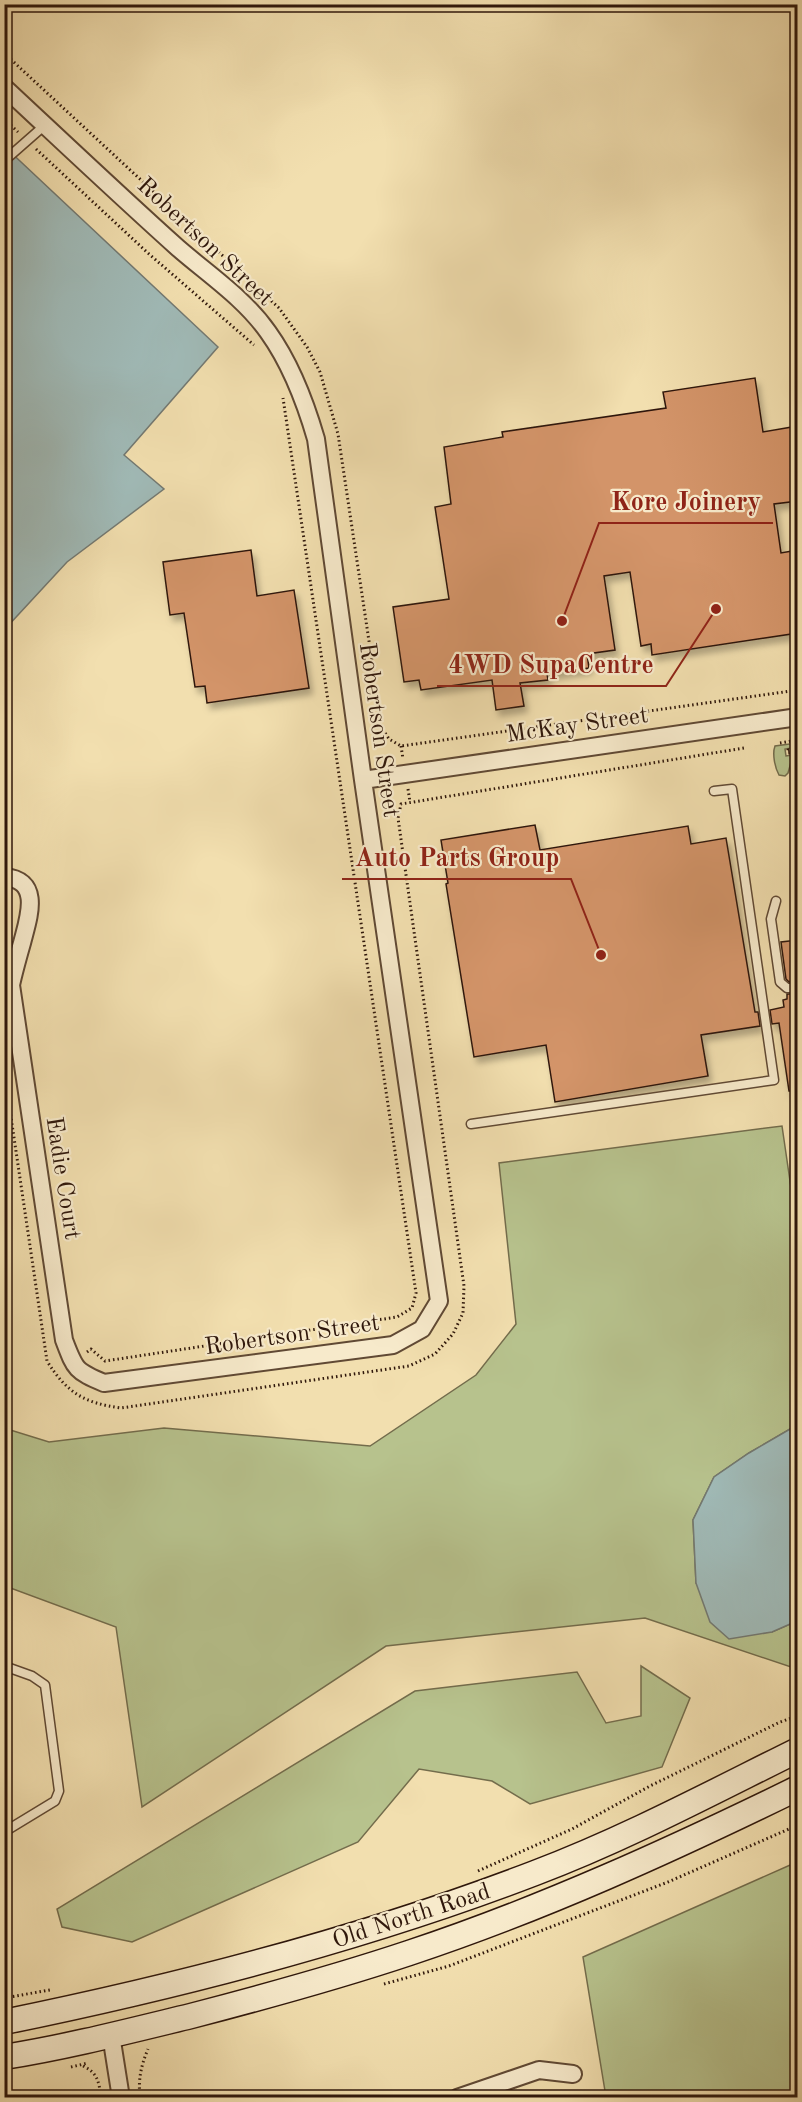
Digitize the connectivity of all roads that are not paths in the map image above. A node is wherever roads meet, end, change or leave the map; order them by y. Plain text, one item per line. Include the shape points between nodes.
1 (4, 87) edge
2 (45, 125) junction
3 (4, 161) edge
4 (798, 717) edge
5 (363, 780) junction
6 (714, 791) dead end
7 (4, 877) edge
8 (776, 901) dead end
9 (8, 980) edge
10 (798, 988) edge
11 (471, 1124) dead end
12 (82, 1374) joint
13 (4, 1666) edge
14 (798, 1750) edge
15 (798, 1788) edge
16 (4, 1832) edge
17 (4, 2022) edge
18 (111, 2035) junction
19 (4, 2056) edge
20 (573, 2074) dead end
21 (121, 2097) edge
22 (457, 2097) edge

1 - 2 street, Robertson Street
2 - 3 lane
2 - 5 street, Robertson Street via 255,315 295,379 316,439
4 - 5 street, McKay Street
5 - 12 street, Robertson Street via 439,1301 422,1329 393,1345 104,1383
6 - 11 lane via 732,789 774,1080
7 - 9 street, Eadie Court via 24,884 31,903
8 - 10 lane via 771,919 780,982 787,988
9 - 12 street, Eadie Court via 64,1340 73,1364
13 - 16 lane via 32,1676 45,1686 59,1791 55,1801
14 - 17 main road, Old North Road via 546,1869 412,1916 214,1975
15 - 18 main road, Old North Road via 620,1872 410,1953 268,1996
18 - 19 main road, Old North Road
18 - 21 street
20 - 22 street via 538,2070

